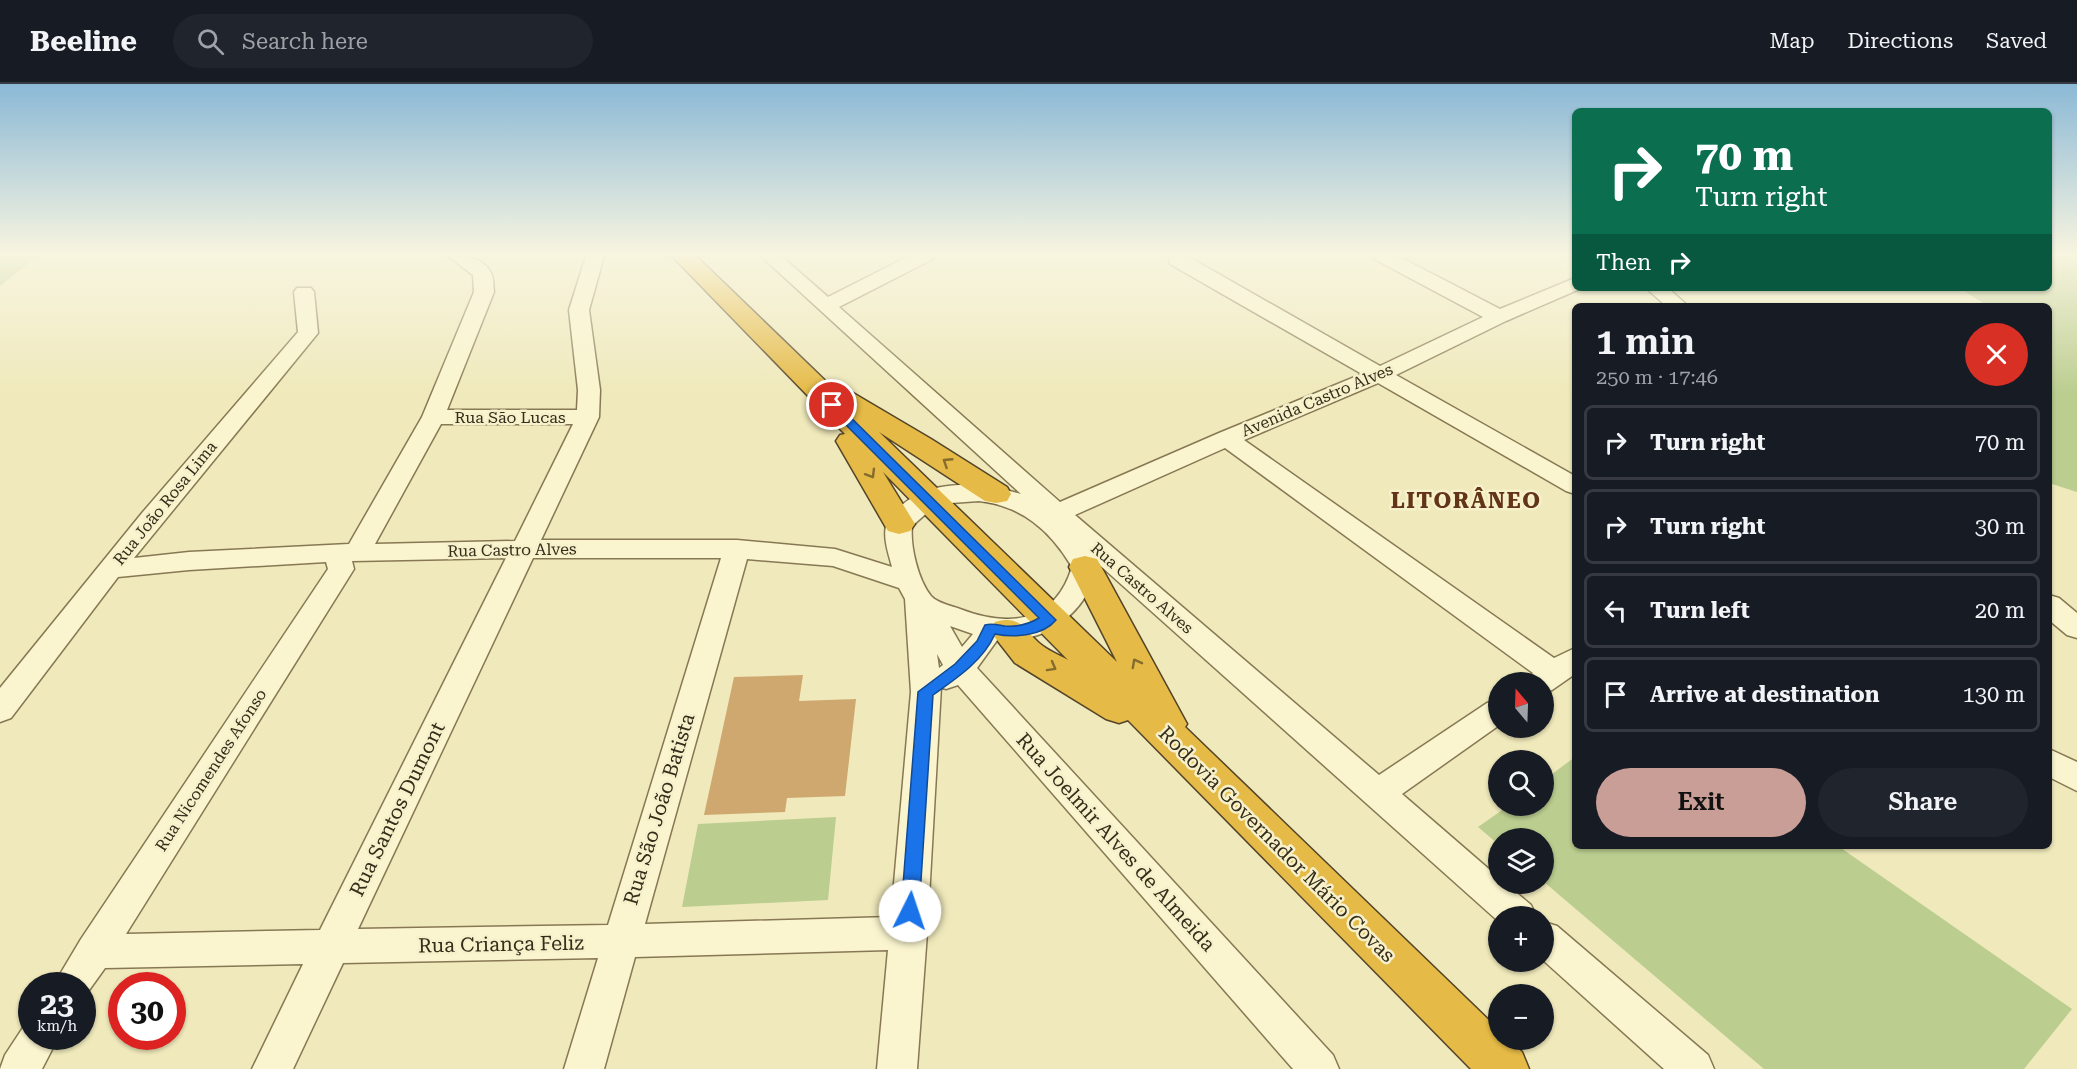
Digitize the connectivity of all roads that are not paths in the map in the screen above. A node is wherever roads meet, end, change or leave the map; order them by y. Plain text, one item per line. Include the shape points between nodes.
1 (305, 302) edge
2 (480, 302) edge
3 (581, 302) edge
4 (728, 302) edge
5 (821, 302) edge
6 (833, 302) edge
7 (1252, 302) edge
8 (1470, 302) edge
9 (1534, 302) edge
10 (825, 306) junction
11 (1499, 317) junction
12 (1382, 374) junction
13 (816, 389) junction
14 (433, 417) junction
15 (588, 417) junction
16 (1227, 438) junction
17 (1572, 484) edge
18 (996, 494) junction
19 (927, 499) junction
20 (1052, 516) junction
21 (898, 529) junction
22 (523, 549) junction
23 (737, 549) junction
24 (347, 553) junction
25 (835, 558) junction
26 (1085, 567) junction
27 (110, 569) junction
28 (917, 594) junction
29 (2052, 607) edge
30 (1048, 620) junction
31 (2077, 628) edge
32 (998, 630) junction
33 (960, 668) junction
34 (1556, 671) edge
35 (926, 692) junction
36 (0, 710) edge
37 (1488, 718) edge
38 (1183, 752) junction
39 (2052, 764) edge
40 (2077, 778) edge
41 (1377, 794) junction
42 (1506, 906) edge
43 (909, 933) junction
44 (620, 942) junction
45 (1554, 947) edge
46 (329, 948) junction
47 (94, 951) junction
48 (81, 972) edge
49 (31, 1050) edge
50 (19, 1069) edge
51 (272, 1069) edge
52 (584, 1069) edge
53 (897, 1069) edge
54 (1319, 1069) edge
55 (1504, 1069) edge
56 (1694, 1069) edge

1 - 27 street, Rua João Rosa Lima via 308,333
2 - 14 street, Rua Nicomendes Afonso
3 - 15 street
4 - 13 highway, Rodovia Governador Mário Covas
5 - 10 street, Rua Castro Alves
6 - 10 street
7 - 12 street
8 - 11 street
9 - 11 street, Avenida Castro Alves
10 - 20 street, Rua Castro Alves
11 - 12 street, Avenida Castro Alves
12 - 16 street, Avenida Castro Alves
12 - 17 street
18 -> 13 highway via 861,408
13 - 19 highway, Rodovia Governador Mário Covas
13 -> 21 highway via 868,469
14 - 15 street, Rua São Lucas
14 - 24 street, Rua Nicomendes Afonso
15 - 22 street
16 - 20 street, Avenida Castro Alves
16 - 34 street
18 - 19 street
18 - 20 street
19 - 21 street
19 - 30 highway, Rodovia Governador Mário Covas
20 - 26 street
20 - 41 street, Rua Castro Alves
21 - 25 street via 875,550
21 - 28 street
22 - 23 street, Rua Castro Alves
22 - 24 street, Rua Castro Alves
22 - 46 street, Rua Santos Dumont
23 - 25 street, Rua Castro Alves
23 - 44 street, Rua São João Batista
24 - 27 street, Rua Castro Alves
24 - 47 street, Rua Nicomendes Afonso
25 - 28 street, Rua Castro Alves
26 - 30 street via 1080,588
38 -> 26 highway
27 - 36 street, Rua João Rosa Lima
28 - 32 street via 976,626
28 - 33 street, Rua Joelmir Alves de Almeida
28 - 35 street
29 - 31 street
30 - 32 street via 1032,628
30 - 38 highway, Rodovia Governador Mário Covas
32 - 33 street
32 -> 38 highway via 1028,654
33 - 35 street
33 - 54 street, Rua Joelmir Alves de Almeida
35 - 43 street
37 - 41 street
38 - 55 highway, Rodovia Governador Mário Covas
39 - 40 street
41 - 42 street, Rua Castro Alves
43 - 44 street, Rua Criança Feliz
43 - 53 street
44 - 46 street, Rua Criança Feliz
44 - 52 street, Rua São João Batista
45 - 56 street
46 - 47 street, Rua Criança Feliz
46 - 51 street, Rua Santos Dumont
47 - 48 street, Rua Nicomendes Afonso
49 - 50 street

